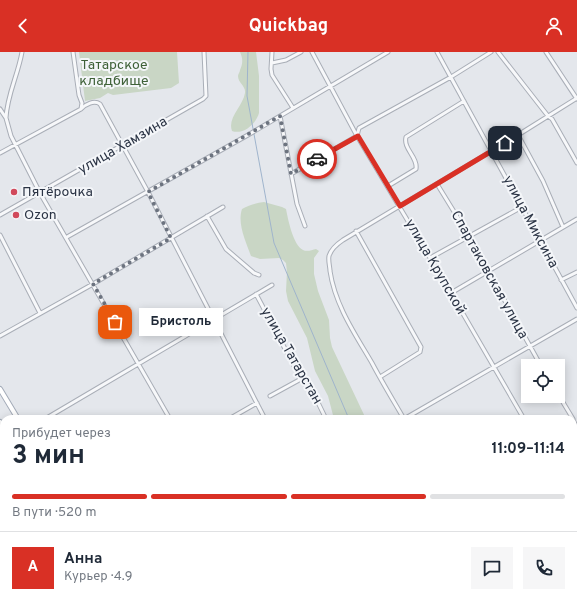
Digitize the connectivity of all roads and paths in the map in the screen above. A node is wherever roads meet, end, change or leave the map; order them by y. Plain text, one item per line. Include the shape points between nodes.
1 (22, 52) edge
2 (73, 52) edge
3 (204, 52) edge
4 (272, 52) edge
5 (301, 52) edge
6 (312, 52) edge
7 (388, 52) edge
8 (437, 52) edge
9 (490, 52) edge
10 (498, 52) edge
11 (546, 52) edge
12 (272, 63) junction
13 (451, 76) junction
14 (331, 86) junction
15 (577, 98) edge
16 (464, 101) junction
17 (293, 108) junction
18 (0, 109) edge
19 (81, 109) junction
20 (280, 116) junction
21 (548, 116) junction
22 (6, 118) junction
23 (358, 136) junction
24 (518, 136) junction
25 (15, 145) junction
26 (123, 146) junction
27 (492, 150) junction
28 (0, 153) edge
29 (577, 163) edge
30 (291, 174) junction
31 (437, 184) junction
32 (388, 186) junction
33 (148, 192) junction
34 (40, 193) junction
35 (223, 206) dead end
36 (400, 206) junction
37 (522, 207) junction
38 (0, 215) edge
39 (207, 216) junction
40 (577, 219) edge
41 (305, 226) dead end
42 (563, 227) junction
43 (356, 231) junction
44 (0, 235) edge
45 (468, 236) junction
46 (66, 237) junction
47 (171, 238) junction
48 (541, 239) junction
49 (430, 258) junction
50 (488, 270) junction
51 (577, 272) edge
52 (259, 275) dead end
53 (561, 280) junction
54 (93, 284) junction
55 (272, 285) dead end
56 (451, 293) junction
57 (256, 294) junction
58 (577, 308) edge
59 (40, 313) junction
60 (214, 318) junction
61 (577, 319) edge
62 (0, 336) edge
63 (529, 346) junction
64 (537, 359) edge
65 (138, 363) junction
66 (493, 368) junction
67 (380, 377) junction
68 (301, 379) junction
69 (0, 389) edge
70 (270, 396) dead end
71 (257, 403) junction
72 (563, 403) edge
73 (16, 415) edge
74 (52, 415) edge
75 (168, 415) edge
76 (236, 415) edge
77 (263, 415) edge
78 (324, 415) edge
79 (402, 415) edge
80 (411, 415) edge
81 (522, 415) edge
82 (571, 415) edge

1 - 22 street via 7,103
2 - 19 street
3 - 26 street, улица Хамзина via 206,96
4 - 12 street
5 - 12 street via 286,60
6 - 14 street, улица Крупской
7 - 14 street
8 - 13 street, улица Миксина
9 - 13 street
10 - 21 street
11 - 15 street
12 - 17 street via 274,80
13 - 16 street, улица Миксина
13 - 23 street via 359,128
14 - 17 street
14 - 23 street, улица Крупской
15 - 21 street
16 - 27 street, улица Миксина
16 - 32 street via 406,137 416,169
17 - 20 street
18 - 22 street
19 - 25 street
19 - 26 street via 94,102 100,104
20 - 30 street
20 - 33 street
21 - 24 street
21 - 29 street
22 - 25 street
23 - 30 street
23 - 32 street, улица Крупской
24 - 27 street
24 - 42 street via 543,181
25 - 28 street
25 - 34 street
26 - 33 street
26 - 34 street, улица Хамзина
27 - 31 street
27 - 37 street, улица Миксина
30 - 41 street via 297,204
31 - 36 street
31 - 45 street, Спартаковская улица
32 - 36 street, улица Крупской
33 - 46 street
33 - 47 street
34 - 38 street, улица Хамзина
34 - 46 street
35 - 39 street
36 - 43 street
36 - 49 street, улица Крупской
37 - 45 street
37 - 48 street, улица Миксина
39 - 47 street
39 - 52 street via 226,249
40 - 42 street
42 - 48 street
43 - 67 street via 332,250 329,257 330,266 335,294
43 - 67 street via 421,347 420,352
44 - 59 street
45 - 49 street
45 - 50 street, Спартаковская улица
46 - 54 street
47 - 54 street
47 - 60 street
48 - 50 street
48 - 53 street, улица Миксина
49 - 56 street, улица Крупской
50 - 56 street
50 - 63 street, Спартаковская улица
51 - 53 street
53 - 58 street, улица Миксина
54 - 59 street
54 - 65 street
55 - 57 street
56 - 66 street, улица Крупской
57 - 60 street
57 - 68 street, улица Татарстан
59 - 62 street
60 - 65 street
60 - 71 street
61 - 63 street
63 - 64 street, Спартаковская улица
63 - 66 street
65 - 74 street
65 - 75 street
66 - 80 street
66 - 81 street, улица Крупской
67 - 79 street
68 - 70 street
68 - 78 street, улица Татарстан via 309,384
69 - 73 main road
71 - 76 street
71 - 77 street
72 - 82 street

